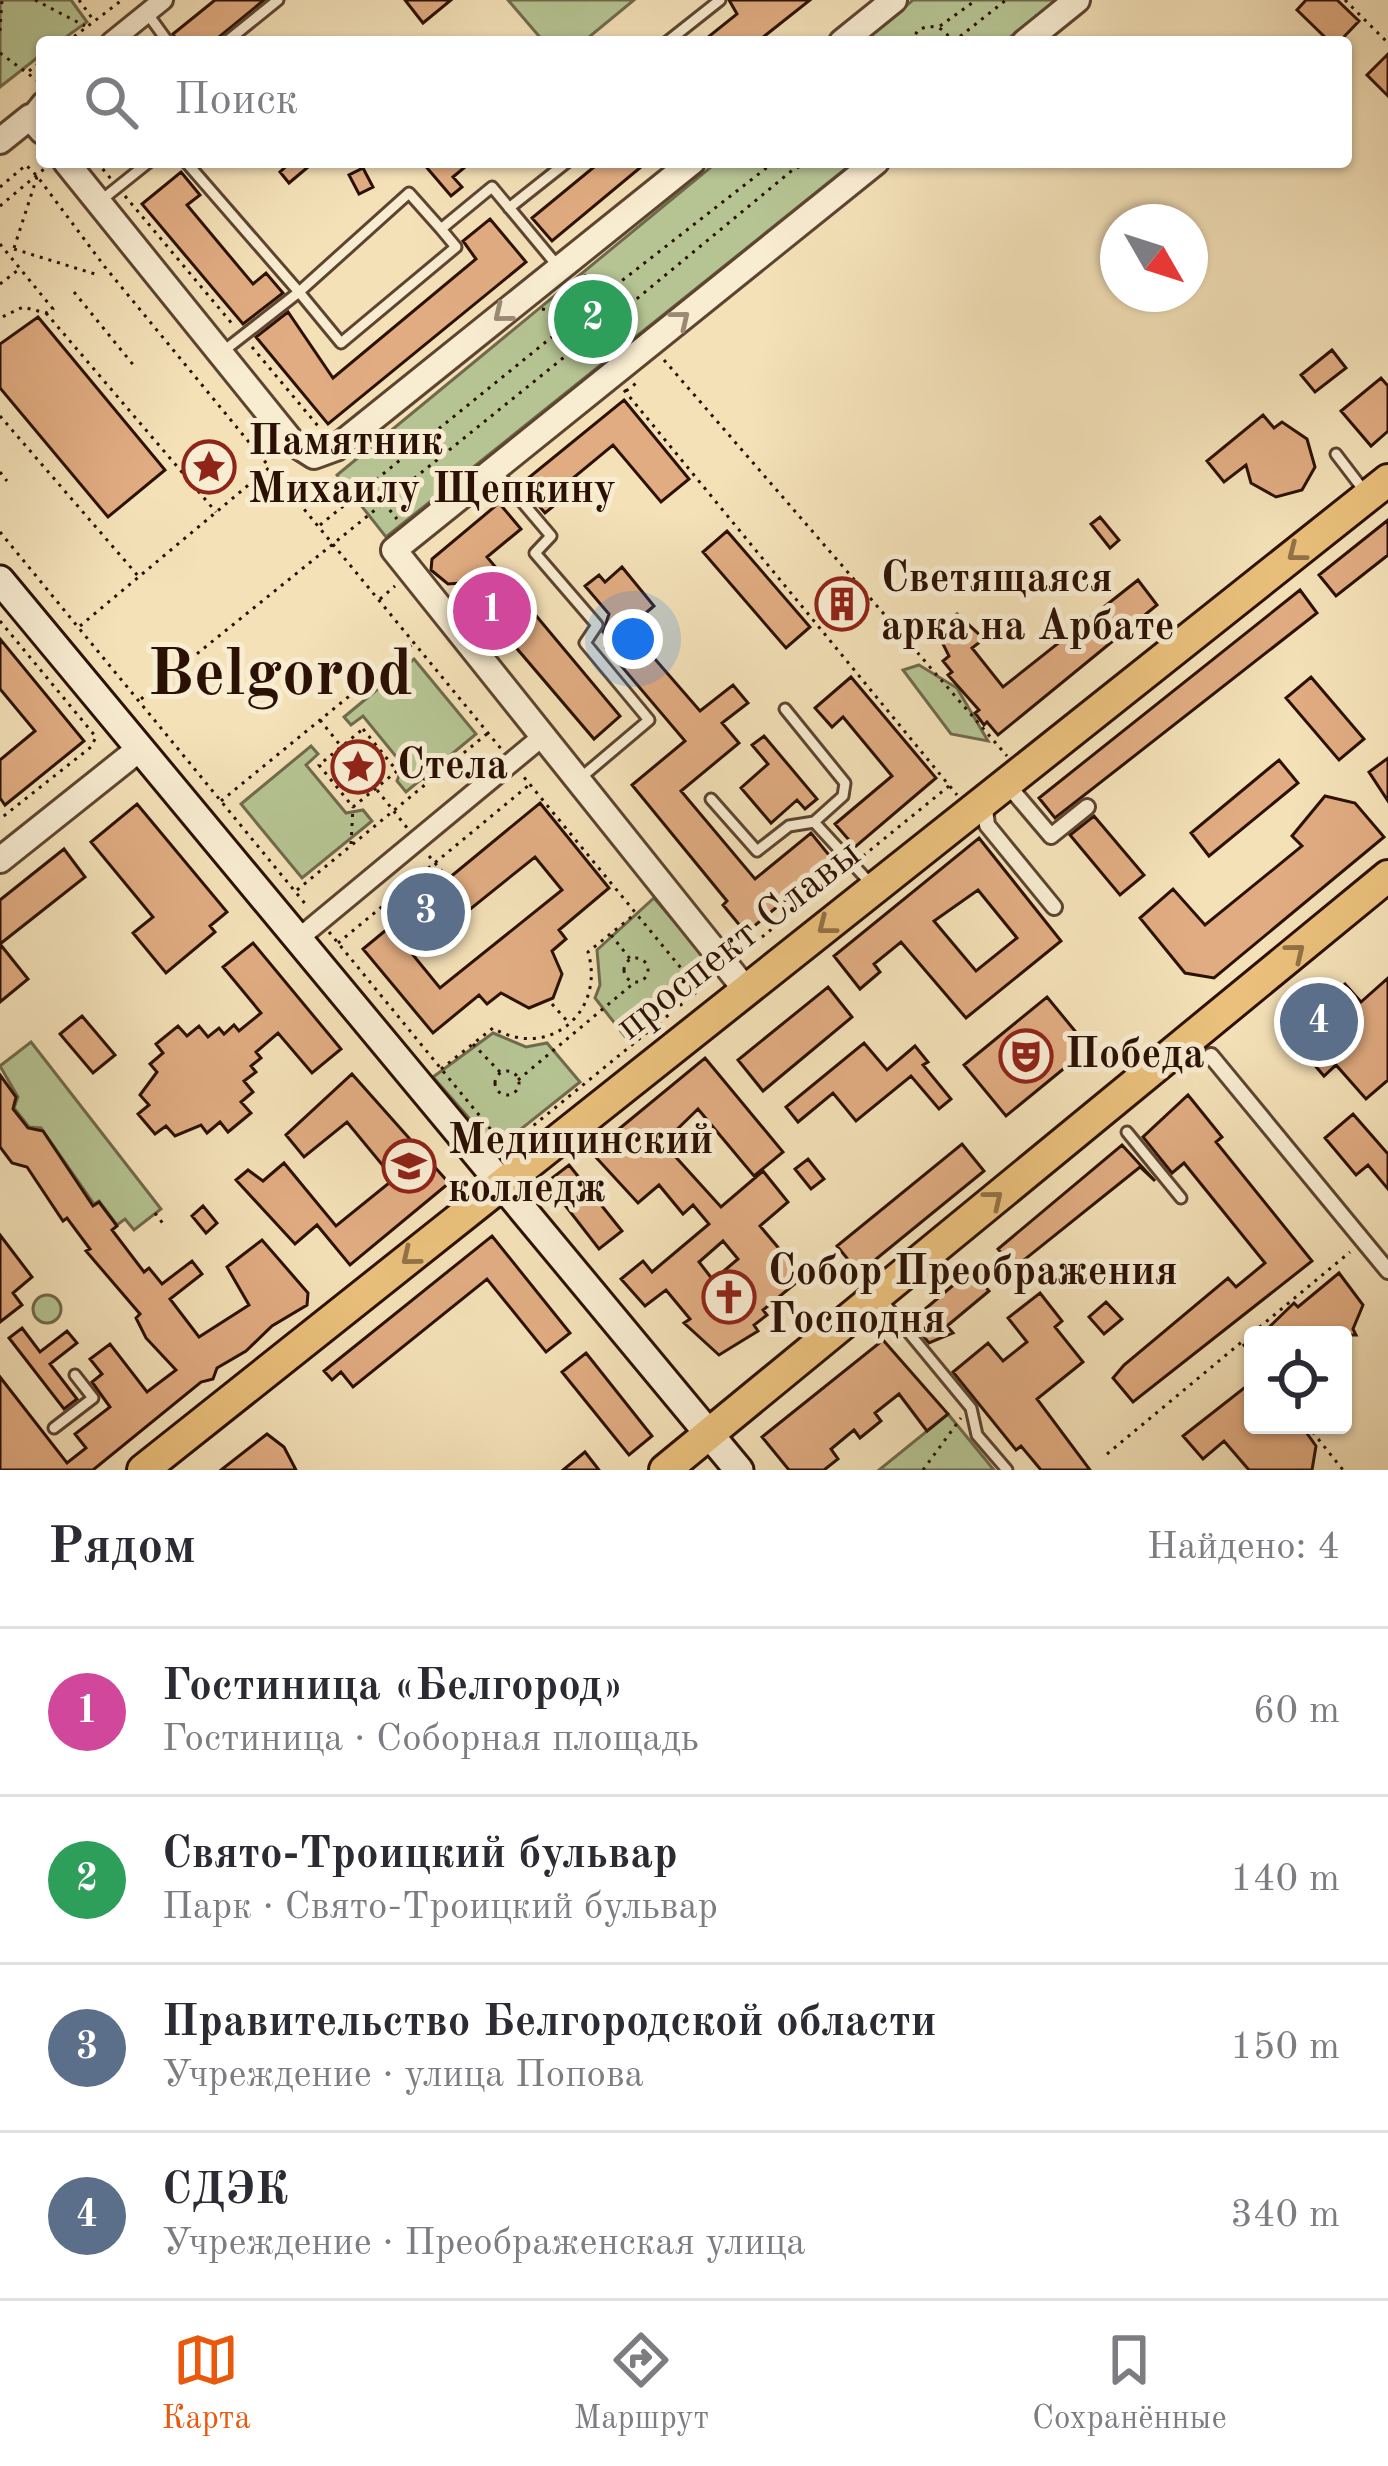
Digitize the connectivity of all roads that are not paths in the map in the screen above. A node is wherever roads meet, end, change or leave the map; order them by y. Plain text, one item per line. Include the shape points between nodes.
1 (278, 0) edge
2 (720, 0) edge
3 (894, 0) edge
4 (1077, 0) edge
5 (155, 6) edge
6 (118, 36) edge
7 (166, 36) edge
8 (233, 36) edge
9 (675, 36) edge
10 (849, 36) edge
11 (1032, 36) edge
12 (36, 118) edge
13 (0, 141) edge
14 (74, 168) edge
15 (141, 168) edge
16 (191, 168) edge
17 (559, 168) edge
18 (678, 168) edge
19 (869, 168) edge
20 (108, 194) junction
21 (509, 208) junction
22 (441, 229) junction
23 (560, 268) junction
24 (299, 292) junction
25 (221, 353) junction
26 (1336, 454) dead end
27 (495, 470) junction
28 (1378, 488) edge
29 (0, 580) edge
30 (785, 709) dead end
31 (543, 736) junction
32 (138, 750) junction
33 (578, 780) junction
34 (995, 792) junction
35 (711, 799) dead end
36 (1087, 807) dead end
37 (814, 822) junction
38 (0, 860) edge
39 (1388, 876) edge
40 (874, 888) junction
41 (1054, 907) dead end
42 (309, 930) junction
43 (736, 978) junction
44 (1211, 1056) dead end
45 (1127, 1132) dead end
46 (501, 1184) junction
47 (1181, 1198) dead end
48 (1388, 1271) edge
49 (878, 1295) junction
50 (75, 1375) dead end
51 (54, 1428) dead end
52 (709, 1433) junction
53 (145, 1469) edge
54 (665, 1470) edge
55 (739, 1470) edge
56 (1007, 1470) edge

1 - 8 lane
2 - 9 lane
3 - 10 street
4 - 11 street
5 - 6 street
5 - 7 lane
12 - 13 street
14 - 20 street
15 - 20 lane
16 - 24 lane
17 - 21 lane
18 - 23 street
27 -> 19 street via 618,384
20 - 25 street
21 - 22 lane via 492,187
21 - 23 lane
22 - 24 lane via 414,196 404,195
22 - 24 lane via 456,247 340,343
23 -> 25 street via 314,455 292,442
24 - 25 lane
26 - 28 lane
27 - 31 street via 394,550
27 - 33 lane via 551,536 535,553 597,625 585,643 649,720
28 -> 34 main road, проспект Славы
29 - 32 main road
30 - 37 lane via 845,783 843,796
31 - 33 street
31 - 42 street
32 - 38 street
32 - 42 main road
33 - 43 street
34 - 36 street via 1051,836
34 - 40 main road, проспект Славы
34 - 41 street via 987,825
35 - 37 lane via 757,851 788,826
37 - 40 lane
49 -> 39 main road
40 -> 43 main road, проспект Славы
42 - 46 main road
43 - 46 main road, проспект Славы
44 - 48 street
45 - 47 lane
46 - 52 main road
46 -> 53 main road, проспект Славы
49 - 52 main road
49 - 56 lane via 971,1408 977,1435
50 - 51 lane via 93,1398
52 - 54 main road
52 - 55 main road

